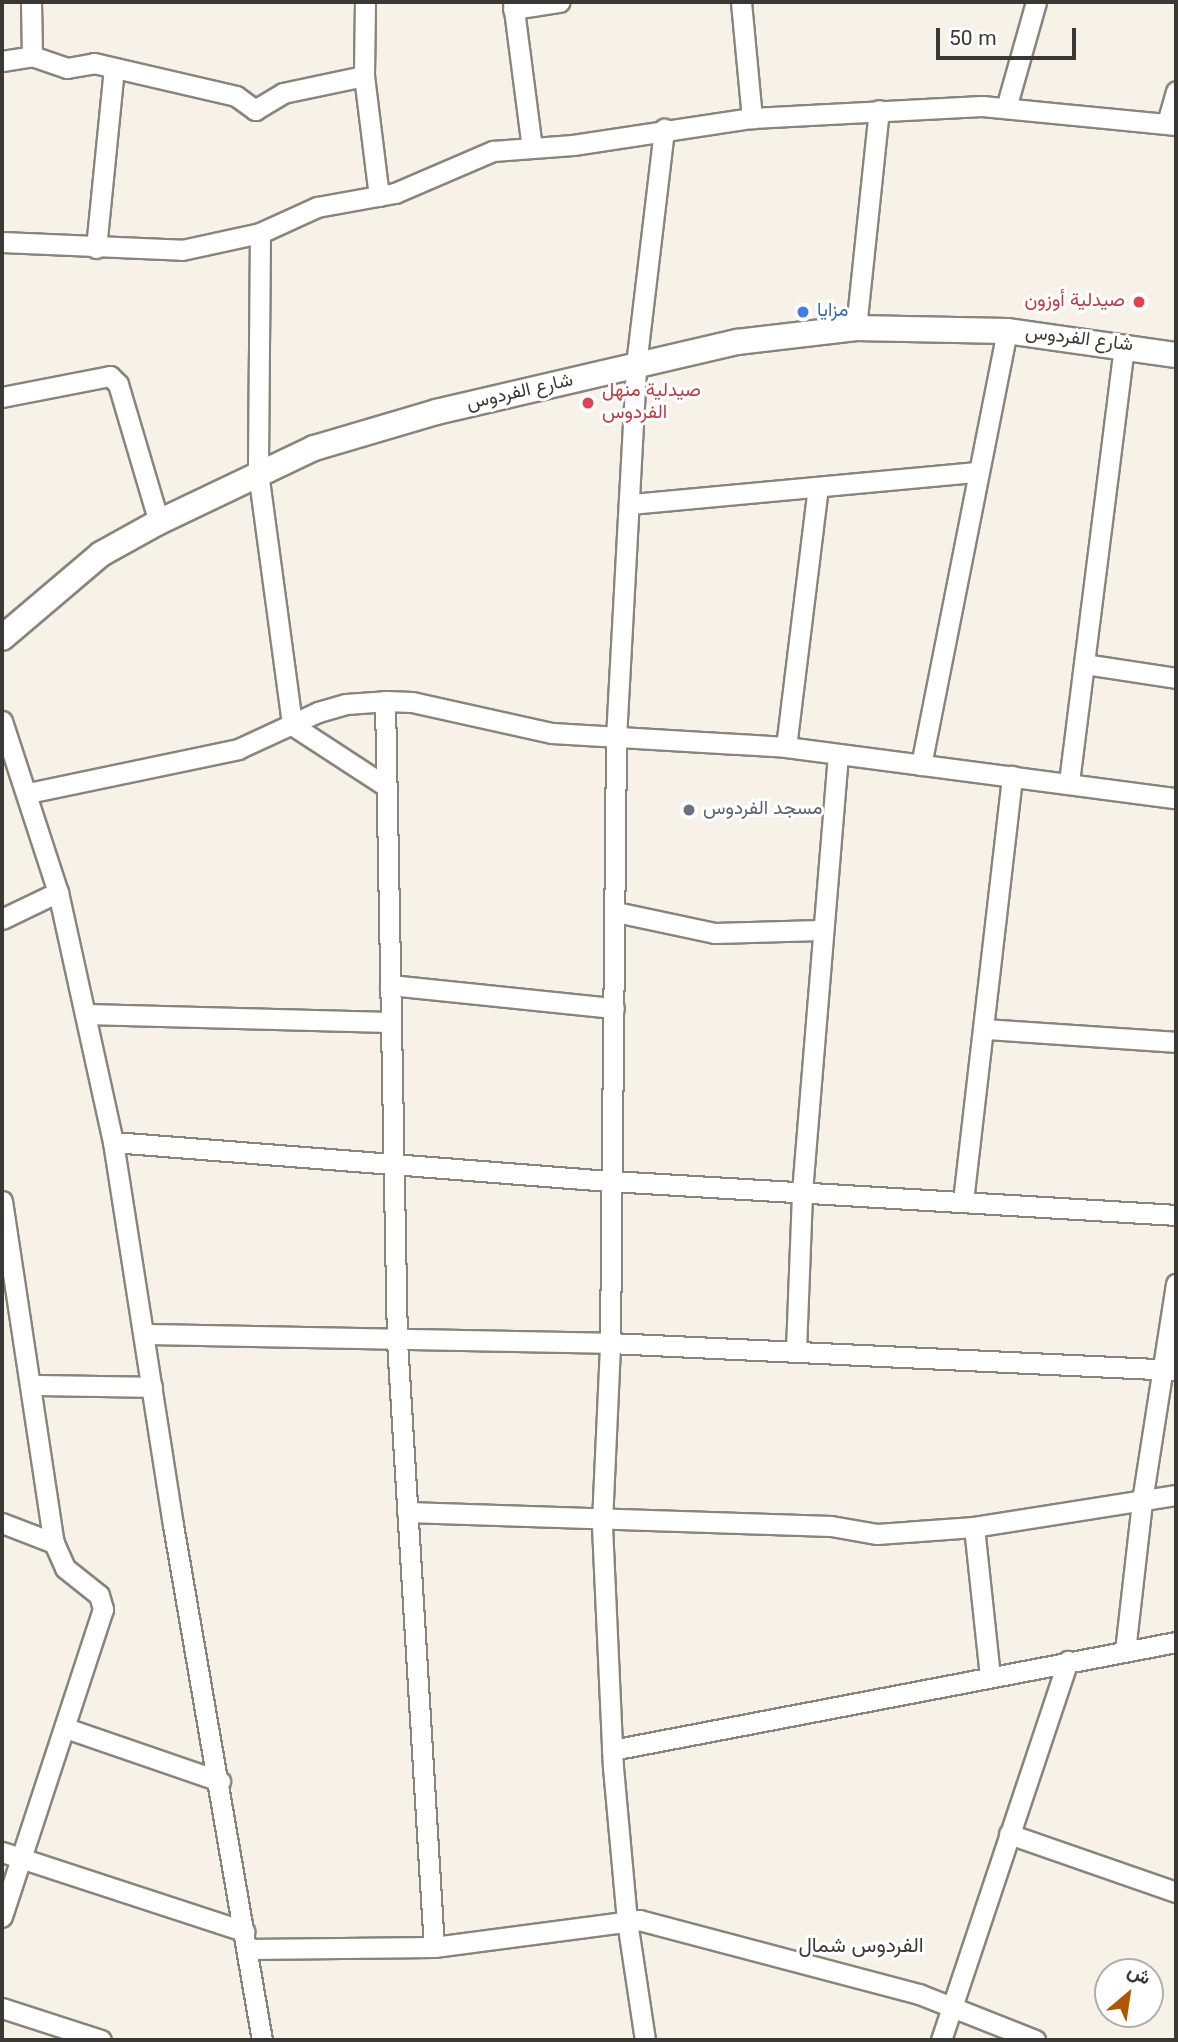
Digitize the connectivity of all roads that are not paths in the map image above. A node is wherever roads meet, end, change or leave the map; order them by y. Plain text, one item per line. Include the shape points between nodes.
1 (31, 2) edge
2 (365, 2) edge
3 (559, 2) edge
4 (741, 2) edge
5 (1036, 2) edge
6 (513, 5) edge
7 (32, 57) junction
8 (2, 61) edge
9 (114, 68) junction
10 (364, 76) junction
11 (1176, 91) edge
12 (1006, 108) junction
13 (879, 110) junction
14 (752, 118) junction
15 (1172, 124) edge
16 (664, 129) junction
17 (532, 148) junction
18 (379, 196) junction
19 (260, 233) junction
20 (2, 242) edge
21 (96, 248) junction
22 (856, 328) junction
23 (1007, 331) junction
24 (1124, 345) junction
25 (1176, 355) edge
26 (636, 365) junction
27 (2, 397) edge
28 (258, 472) junction
29 (976, 472) junction
30 (818, 488) junction
31 (631, 503) junction
32 (159, 522) junction
33 (2, 638) edge
34 (1085, 664) junction
35 (1176, 678) edge
36 (385, 701) junction
37 (2, 721) edge
38 (292, 725) junction
39 (616, 738) junction
40 (786, 747) junction
41 (838, 754) junction
42 (921, 765) junction
43 (1013, 776) junction
44 (1069, 782) junction
45 (387, 786) junction
46 (1175, 792) edge
47 (28, 793) junction
48 (58, 892) junction
49 (616, 912) junction
50 (2, 919) edge
51 (820, 930) junction
52 (390, 985) junction
53 (614, 1007) junction
54 (86, 1014) junction
55 (389, 1022) junction
56 (986, 1029) junction
57 (1176, 1042) edge
58 (113, 1142) junction
59 (396, 1164) junction
60 (611, 1181) junction
61 (802, 1192) junction
62 (2, 1200) edge
63 (963, 1202) junction
64 (1176, 1215) edge
65 (1176, 1284) edge
66 (145, 1334) junction
67 (397, 1341) junction
68 (610, 1343) junction
69 (796, 1350) junction
70 (1169, 1370) edge
71 (31, 1385) junction
72 (152, 1387) junction
73 (1176, 1495) edge
74 (1142, 1501) junction
75 (407, 1513) junction
76 (602, 1522) junction
77 (2, 1523) edge
78 (974, 1527) junction
79 (54, 1543) junction
80 (1176, 1642) edge
81 (1125, 1651) junction
82 (1068, 1661) junction
83 (990, 1676) junction
84 (66, 1728) junction
85 (612, 1750) junction
86 (220, 1780) junction
87 (1009, 1834) junction
88 (2, 1852) edge
89 (21, 1859) junction
90 (1176, 1892) edge
91 (2, 1917) edge
92 (627, 1920) junction
93 (247, 1940) junction
94 (434, 1947) junction
95 (951, 2004) junction
96 (2, 2008) edge
97 (101, 2040) edge
98 (262, 2040) edge
99 (645, 2040) edge
100 (942, 2040) edge
101 (1035, 2040) edge

1 - 7 street
2 - 10 street
3 - 6 street
4 - 14 street
5 - 12 street
6 - 17 street
7 - 8 street
7 - 9 street via 67,68 94,64
9 - 10 street via 236,96 255,110 282,93
9 - 21 street
10 - 18 street
11 - 15 street
12 - 13 street
12 - 15 street
13 - 14 street
13 - 22 street
14 - 16 street
16 - 17 street
16 - 26 street
17 - 18 street via 493,151
18 - 19 street via 317,207
19 - 21 street via 182,250
19 - 28 street
20 - 21 street
22 - 23 street, شارع الفردوس
22 - 26 street, شارع الفردوس via 737,342
23 - 24 street, شارع الفردوس
23 - 29 street
24 - 25 street, شارع الفردوس
24 - 34 street
26 - 28 street, شارع الفردوس via 361,432
26 - 31 street
27 - 32 street via 110,376 118,384
28 - 32 street, شارع الفردوس
28 - 38 street
29 - 30 street
29 - 42 street
30 - 31 street
30 - 40 street
31 - 39 street
32 - 33 street, شارع الفردوس via 101,554
34 - 35 street
34 - 44 street
36 - 38 street via 346,704
36 - 39 street via 412,702 552,733
36 - 45 street
37 - 47 street
38 - 45 street
38 - 47 street via 238,748
39 - 40 street
39 - 49 street
40 - 41 street
41 - 42 street
41 - 51 street
42 - 43 street
43 - 44 street
43 - 56 street
44 - 46 street
45 - 52 street
47 - 48 street
48 - 50 street
48 - 54 street
49 - 51 street via 715,933
49 - 53 street
51 - 61 street
52 - 53 street
52 - 55 street
53 - 60 street
54 - 55 street
54 - 58 street
55 - 59 street
56 - 57 street
56 - 63 street
58 - 59 street
58 - 66 street
59 - 60 street
59 - 67 street
60 - 61 street
60 - 68 street
61 - 63 street
61 - 69 street
62 - 71 street
63 - 64 street
65 - 70 street
66 - 67 street
66 - 72 street
67 - 68 street
67 - 75 street
68 - 69 street
68 - 76 street
69 - 70 street
70 - 74 street
71 - 72 street
71 - 79 street
72 - 86 street
73 - 74 street
74 - 78 street
74 - 81 street
75 - 76 street
75 - 94 street
76 - 78 street via 831,1526 877,1534
76 - 85 street
77 - 79 street
78 - 83 street
79 - 84 street via 65,1568 103,1604
80 - 81 street
81 - 82 street
82 - 83 street
82 - 87 street
83 - 85 street
84 - 86 street
84 - 89 street
85 - 92 street
86 - 93 street
87 - 90 street
87 - 95 street
88 - 89 street
89 - 91 street
89 - 93 street
92 - 94 street
92 - 95 street via 657,1923 827,1967
92 - 99 street
93 - 94 street
93 - 98 street
95 - 100 street
95 - 101 street
96 - 97 street

